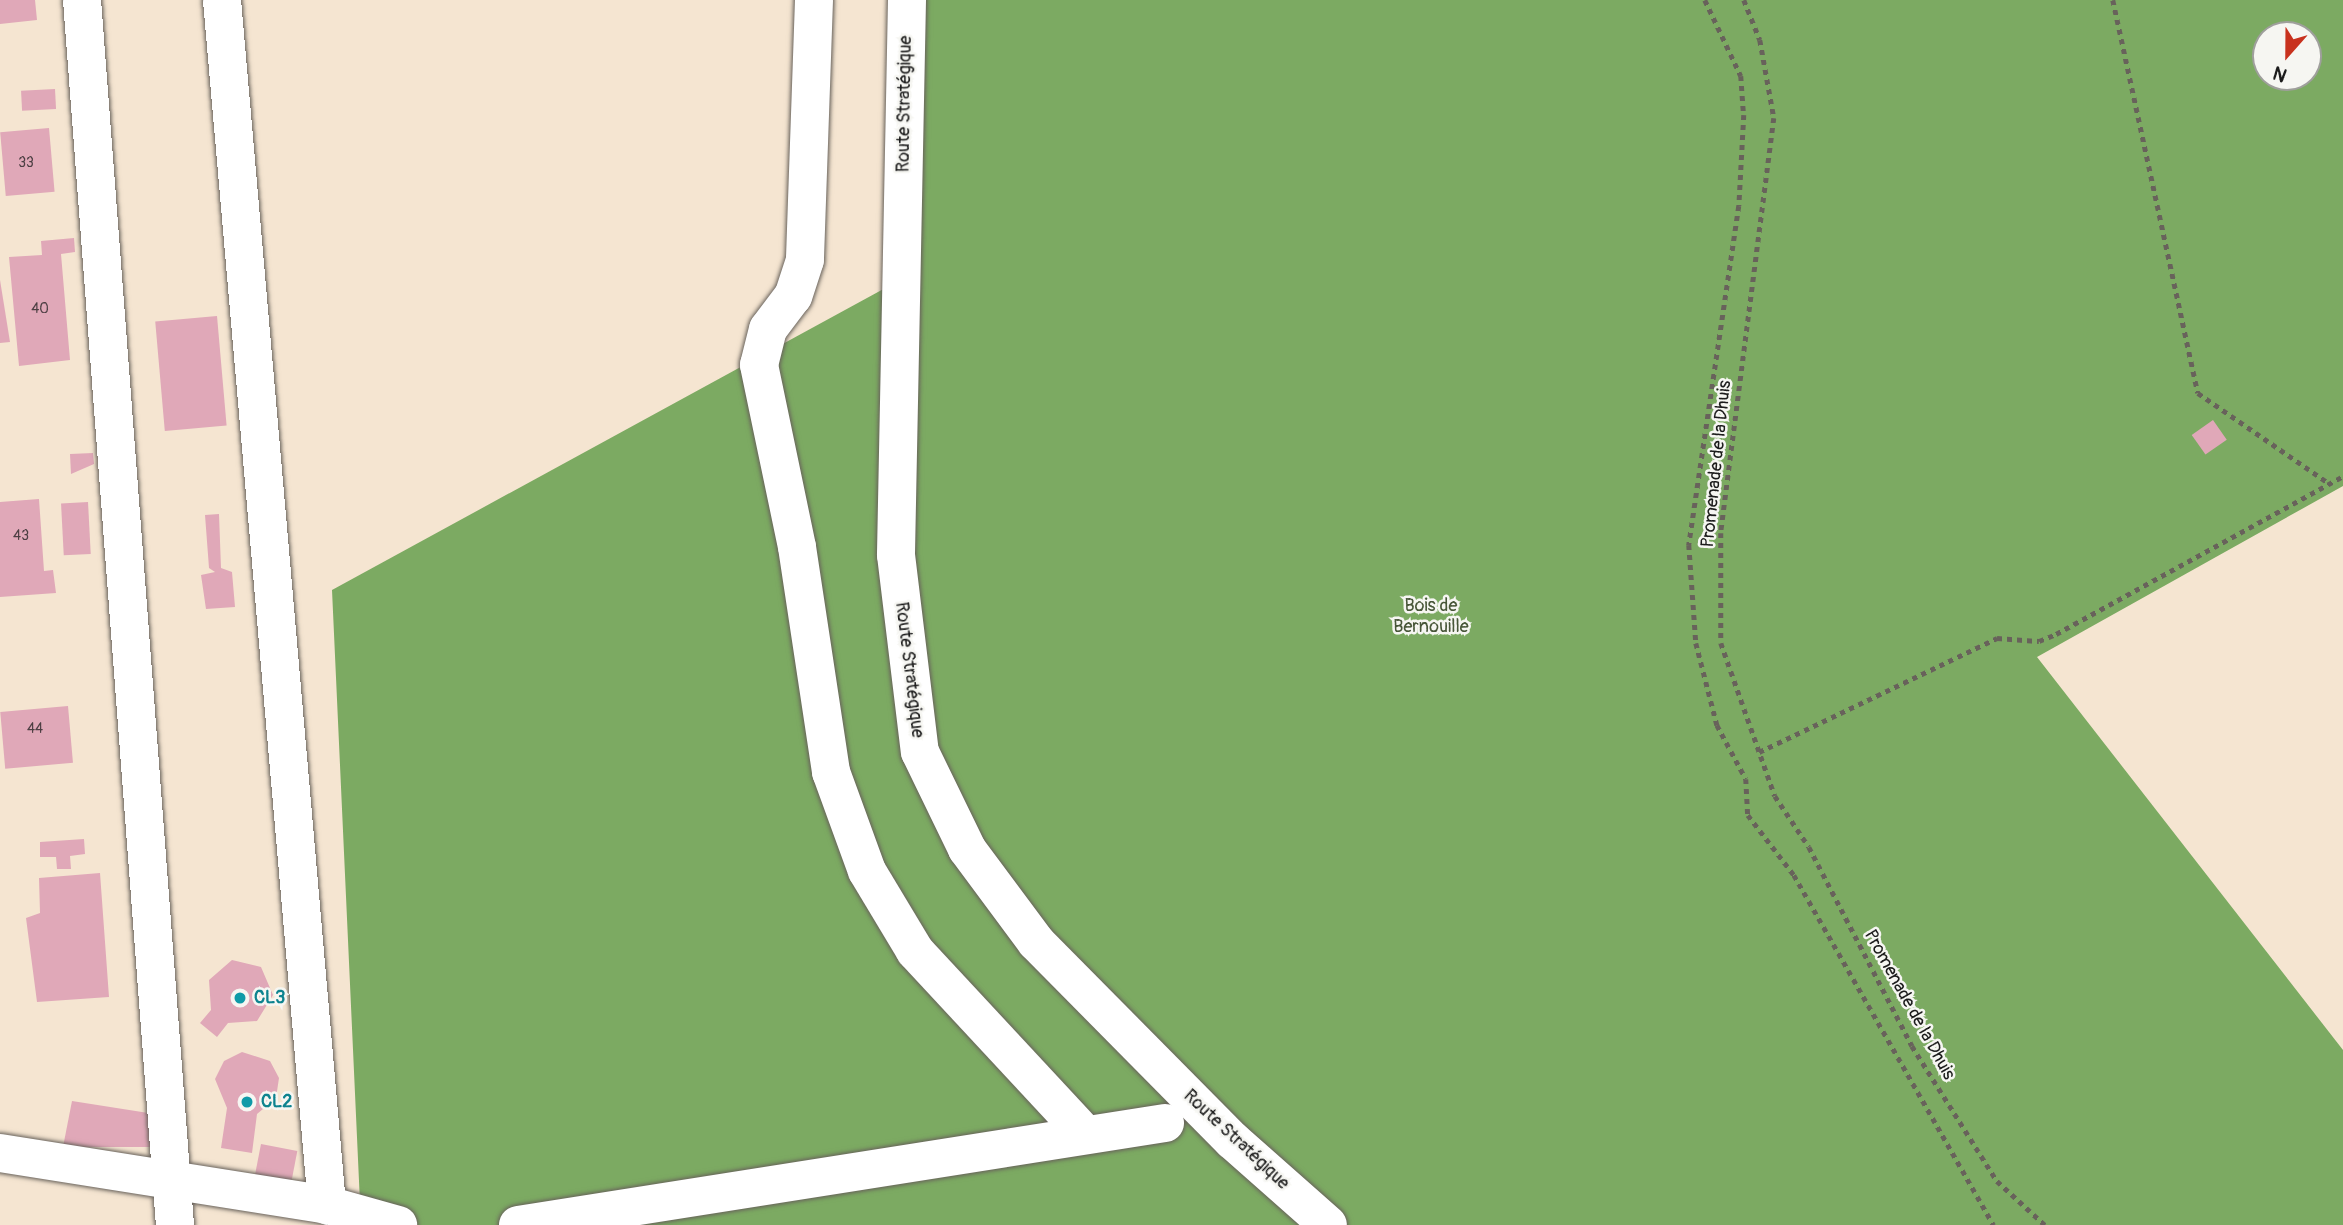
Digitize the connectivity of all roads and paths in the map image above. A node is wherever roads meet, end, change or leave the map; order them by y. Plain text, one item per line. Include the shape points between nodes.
1 (82, 0) edge
2 (222, 0) edge
3 (814, 0) edge
4 (907, 0) edge
5 (1705, 0) edge
6 (1744, 0) edge
7 (2113, 0) edge
8 (2343, 476) edge
9 (2330, 484) junction
10 (1759, 752) junction
11 (1165, 1123) dead end
12 (1082, 1131) junction
13 (0, 1153) edge
14 (171, 1180) junction
15 (327, 1205) junction
16 (175, 1225) edge
17 (398, 1225) edge
18 (519, 1225) edge
19 (1328, 1225) edge
20 (1994, 1225) edge
21 (2045, 1225) edge

1 - 14 street
2 - 15 street
3 - 12 street via 805,260 793,296 768,329 759,365 797,547 831,772 867,871 915,951
4 - 19 street, Route Stratégique via 896,555 920,752 967,849 1036,942 1233,1140
5 - 20 path, Promenade de la Dhuis via 1741,76 1744,115 1740,206 1689,545 1696,643 1717,725 1746,779 1748,815 1794,875
6 - 10 path, Promenade de la Dhuis via 1760,40 1774,118 1721,533 1721,643
7 - 9 path via 2198,393
8 - 9 path
9 - 10 path via 2056,634 2039,641 1997,638 1902,678 1825,724 1795,731
10 - 21 path, Promenade de la Dhuis via 1775,796 1809,847 1912,1046 1997,1181
11 - 12 street
12 - 18 street
13 - 14 street
14 - 15 street
14 - 16 street
15 - 17 street

